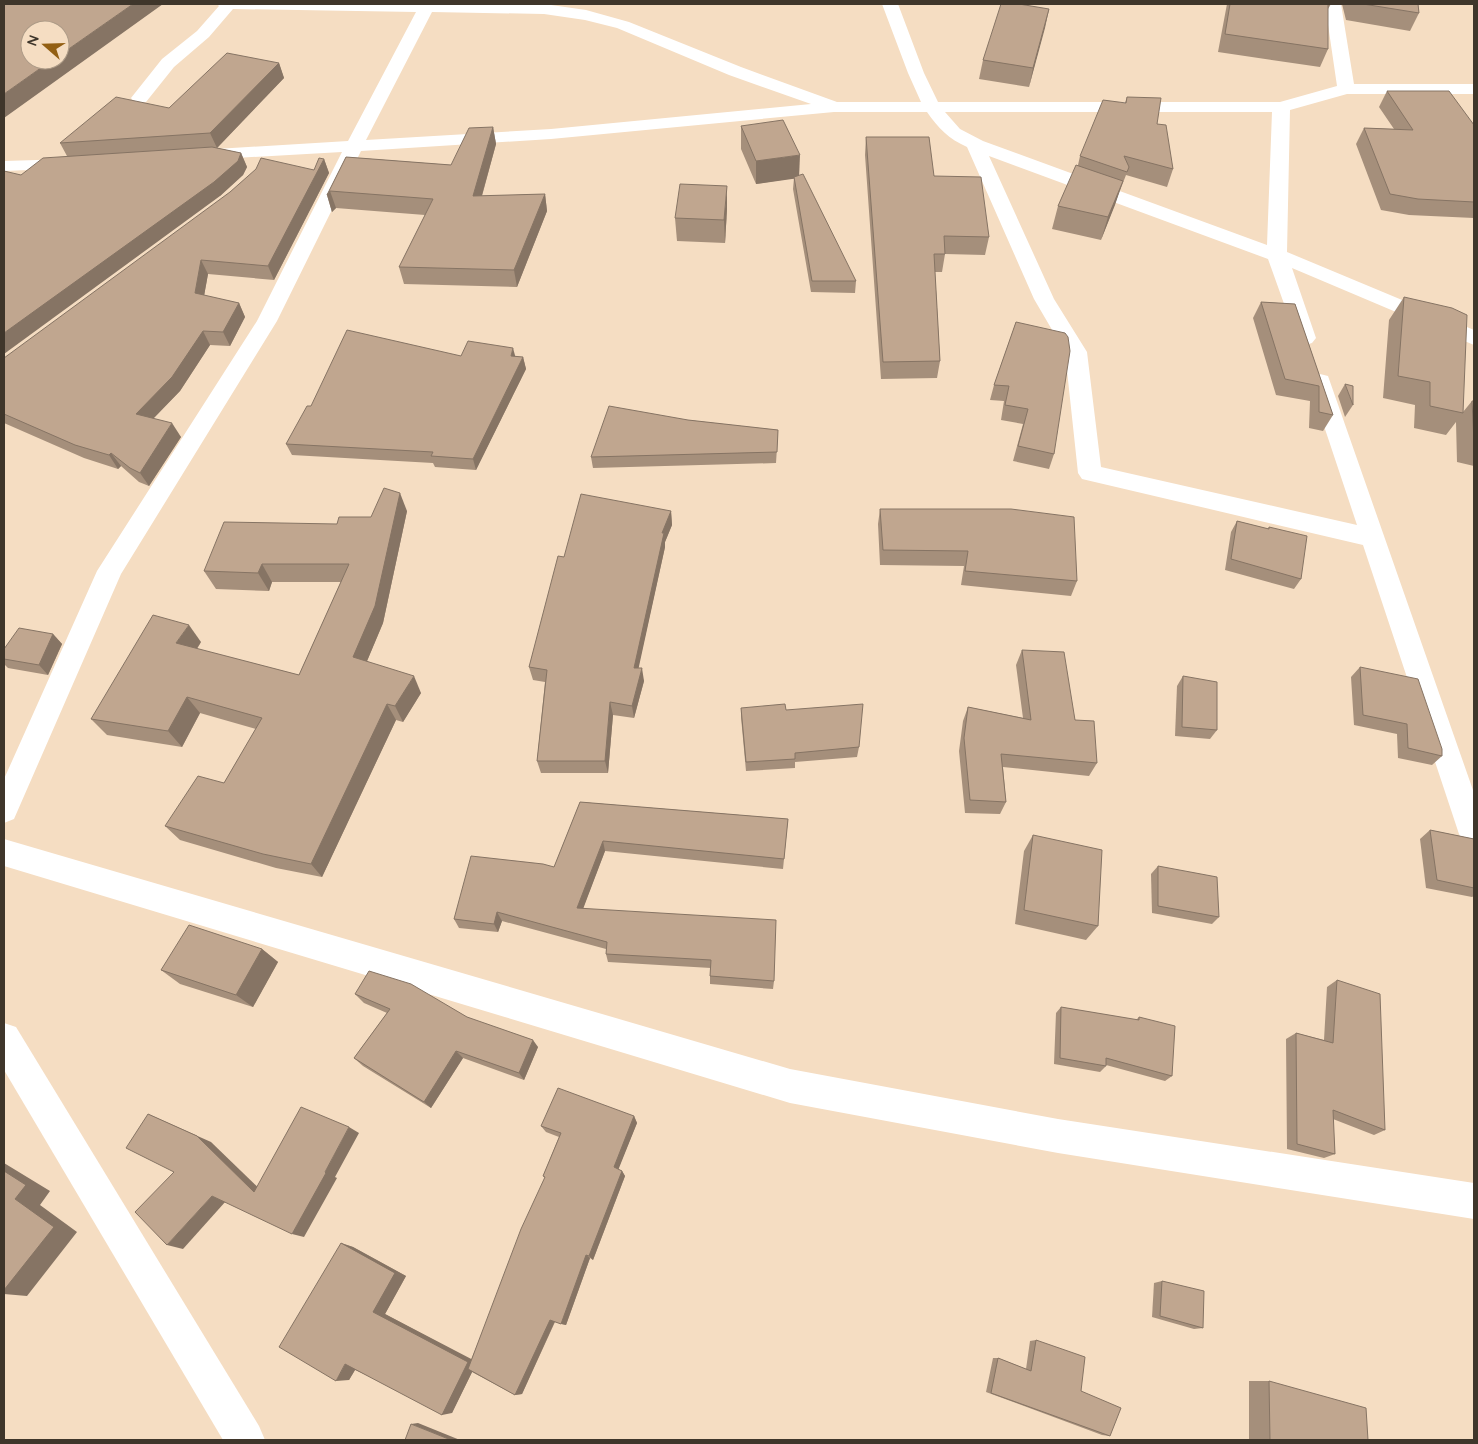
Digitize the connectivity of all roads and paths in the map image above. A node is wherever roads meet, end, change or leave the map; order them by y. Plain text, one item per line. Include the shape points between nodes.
1 (225, 4) edge
2 (230, 4) edge
3 (890, 4) edge
4 (1333, 4) edge
5 (427, 6) edge
6 (1346, 89) junction
7 (1474, 89) edge
8 (140, 98) dead end
9 (1281, 107) junction
10 (835, 108) junction
11 (931, 108) junction
12 (974, 144) junction
13 (354, 146) junction
14 (266, 150) junction
15 (179, 157) edge
16 (84, 164) edge
17 (4, 166) edge
18 (257, 169) edge
19 (1277, 256) junction
20 (1474, 338) edge
21 (1374, 538) junction
22 (4, 810) edge
23 (1474, 834) edge
24 (4, 852) edge
25 (4, 1039) edge
26 (1474, 1201) edge
27 (245, 1440) edge

1 - 2 street
2 - 5 street
2 - 8 street via 203,34 168,63
3 - 11 street
4 - 6 street
5 - 10 street via 544,9 586,15 623,25
5 - 13 street
6 - 7 street
6 - 9 street
9 - 11 street
9 - 19 street
10 - 11 street
10 - 13 street via 551,134
11 - 12 street via 953,132
12 - 19 street
12 - 21 street via 1044,299 1076,352 1090,473
13 - 14 street
13 - 22 street via 267,322 110,571
14 - 15 street
14 - 18 street
16 - 17 street
19 - 20 street
19 - 21 street
21 - 23 street
24 - 26 street via 790,1086 1058,1136
25 - 27 street

